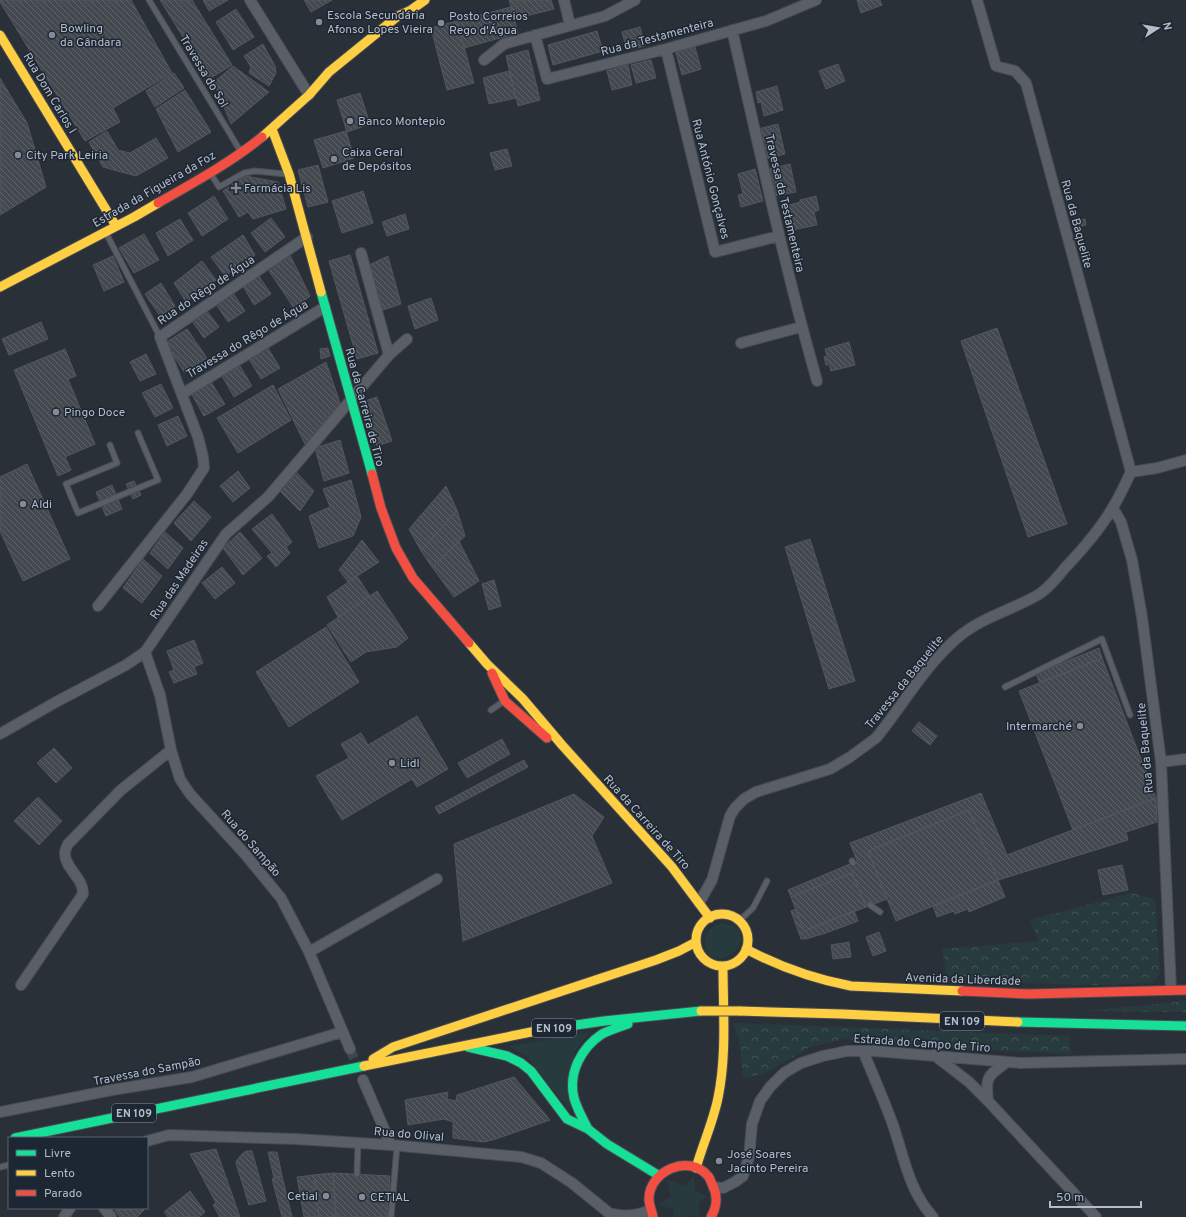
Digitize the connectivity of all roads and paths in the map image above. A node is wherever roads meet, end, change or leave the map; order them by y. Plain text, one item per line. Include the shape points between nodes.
1 (149, 0) edge
2 (250, 0) edge
3 (425, 0) edge
4 (564, 0) edge
5 (635, 0) edge
6 (816, 0) edge
7 (977, 0) edge
8 (570, 25) junction
9 (732, 30) junction
10 (0, 35) edge
11 (535, 36) junction
12 (666, 49) junction
13 (484, 60) dead end
14 (309, 95) junction
15 (272, 129) junction
16 (241, 153) junction
17 (210, 173) junction
18 (289, 174) junction
19 (116, 226) junction
20 (106, 232) junction
21 (779, 236) junction
22 (307, 237) junction
23 (361, 253) dead end
24 (0, 287) edge
25 (325, 307) junction
26 (802, 327) junction
27 (160, 337) junction
28 (407, 339) dead end
29 (741, 343) dead end
30 (389, 355) junction
31 (817, 381) dead end
32 (182, 394) junction
33 (351, 400) junction
34 (138, 433) dead end
35 (110, 445) dead end
36 (1186, 460) edge
37 (1131, 472) junction
38 (1113, 508) junction
39 (98, 606) dead end
40 (145, 652) junction
41 (487, 664) junction
42 (1005, 687) dead end
43 (523, 699) junction
44 (505, 700) junction
45 (491, 710) dead end
46 (1130, 715) dead end
47 (0, 734) edge
48 (562, 745) junction
49 (171, 750) junction
50 (1186, 759) edge
51 (1161, 762) junction
52 (437, 879) dead end
53 (767, 882) dead end
54 (699, 903) junction
55 (870, 906) dead end
56 (880, 912) dead end
57 (710, 918) junction
58 (739, 921) junction
59 (696, 942) junction
60 (746, 949) junction
61 (309, 952) junction
62 (724, 966) junction
63 (21, 985) dead end
64 (1171, 990) junction
65 (1186, 990) edge
66 (648, 1016) junction
67 (1186, 1026) edge
68 (342, 1032) junction
69 (460, 1046) junction
70 (350, 1049) tunnel mouth
71 (863, 1051) junction
72 (934, 1055) junction
73 (1186, 1059) edge
74 (1007, 1062) junction
75 (364, 1065) junction
76 (363, 1080) tunnel mouth
77 (988, 1101) junction
78 (0, 1112) edge
79 (588, 1129) junction
80 (20, 1137) edge
81 (148, 1141) edge
82 (358, 1143) junction
83 (394, 1145) junction
84 (696, 1168) junction
85 (357, 1174) dead end
86 (658, 1175) junction
87 (714, 1187) junction
88 (105, 1209) edge
89 (652, 1213) edge
90 (111, 1217) edge
91 (391, 1217) edge
92 (711, 1217) edge
93 (933, 1217) edge
94 (1096, 1217) edge

1 - 16 lane, Travessa do Sol
2 - 14 street
3 - 14 main road, Estrada da Figueira da Foz via 398,16 329,72
4 - 8 street
5 - 8 street via 605,16
6 - 9 street, Rua da Testamenteira via 766,21
7 - 37 street, Rua da Baquelite via 996,66 1015,71 1026,83
8 - 11 street
9 - 12 street, Rua da Testamenteira
9 - 21 street, Travessa da Testamenteira
10 - 19 main road, Rua Dom Carlos I
11 - 12 street, Rua da Testamenteira via 547,79
11 - 13 street via 504,44
12 - 21 street, Rua António Gonçalves via 715,252
14 - 15 main road, Estrada da Figueira da Foz
15 - 16 main road, Estrada da Figueira da Foz
15 - 18 main road, Rua da Carreira de Tiro
16 - 17 main road, Estrada da Figueira da Foz
17 - 18 lane via 219,187 244,173 255,171
17 - 19 main road, Estrada da Figueira da Foz
18 - 22 main road, Rua da Carreira de Tiro
19 - 20 main road, Estrada da Figueira da Foz
20 - 24 main road, Estrada da Figueira da Foz
20 - 27 lane
21 - 26 street, Travessa da Testamenteira
22 - 25 main road, Rua da Carreira de Tiro
22 - 27 street, Rua do Rêgo de Água
23 - 30 street
25 - 32 street, Travessa do Rêgo de Água
25 - 33 main road, Rua da Carreira de Tiro
26 - 29 street
26 - 31 street, Travessa da Testamenteira
27 - 32 street, Rua do Rêgo de Água
28 - 30 street, Rua das Madeiras
30 - 33 street, Rua das Madeiras
32 - 39 street, Rua do Rêgo de Água via 198,437 204,468 187,494
33 - 40 street, Rua das Madeiras via 268,497 226,534
33 - 41 main road, Rua da Carreira de Tiro via 381,508 396,548 413,578
34 - 35 lane via 158,480 78,513 66,484 117,462
36 - 37 street
37 - 38 street, Travessa da Baquelite
38 - 51 street, Rua da Baquelite via 1121,522 1132,560
38 - 54 street, Travessa da Baquelite via 1091,539 1047,588 1036,596 969,628 950,645 868,745 830,769 744,798 730,816 712,880
40 - 47 street, Rua das Madeiras
40 - 49 street, Rua do Sampão via 160,695
41 - 43 main road, Rua da Carreira de Tiro
41 - 44 main road, Rua da Carreira de Tiro
42 - 46 lane via 1102,639
43 - 44 main road
43 - 48 main road, Rua da Carreira de Tiro
44 - 45 lane
44 - 48 main road, Rua da Carreira de Tiro via 540,732
48 - 54 main road, Rua da Carreira de Tiro via 672,867
49 - 61 street, Rua do Sampão via 180,779 190,794 244,853 280,898
49 - 63 street via 121,790 68,844 64,854 82,884 83,894
50 - 51 street
51 - 64 street, Rua da Baquelite
52 - 61 street
53 - 58 lane via 753,908
54 - 57 main road, Rua da Carreira de Tiro
55 - 56 lane
57 - 58 main road via 722,914
57 - 59 main road via 698,930
58 - 60 main road via 747,934
59 - 62 main road via 704,960 717,966
59 - 75 main road via 656,960 393,1047
60 - 62 main road via 740,959
60 - 64 main road, Avenida da Liberdade via 794,972 851,986 1029,994
61 - 68 street, Rua do Sampão
62 - 84 main road via 723,1052 719,1096
64 - 65 main road, Avenida da Liberdade
66 - 67 main road, EN 109, bridge via 701,1011 739,1011 1050,1024
66 - 69 main road, EN 109 via 561,1026
66 - 79 main road via 601,1035 578,1059 573,1091
68 - 70 street, Rua do Sampão
68 - 78 street, Travessa do Sampão via 192,1077
69 - 75 main road, EN 109
69 - 79 main road via 507,1056 521,1062 568,1119
71 - 72 street, Estrada do Campo de Tiro
71 - 87 street, Estrada do Campo de Tiro via 846,1051 823,1056 784,1073 760,1101 752,1124 749,1157 743,1176 723,1188
71 - 93 street via 893,1125 916,1193
72 - 74 street, Estrada do Campo de Tiro
72 - 77 street via 969,1082
73 - 74 street, Estrada do Campo de Tiro
74 - 77 street via 990,1075 987,1081
75 - 80 main road, EN 109
76 - 83 street
77 - 94 street
79 - 86 main road
81 - 82 street, Rua do Olival via 169,1135
82 - 83 street, Rua do Olival
82 - 85 lane
83 - 89 street, Rua do Olival via 521,1157 541,1163 572,1183 609,1213 626,1216
83 - 91 lane
84 - 86 main road via 672,1166
84 - 87 main road
86 - 89 main road via 649,1191 648,1204
87 - 92 main road via 716,1204
88 - 90 street

